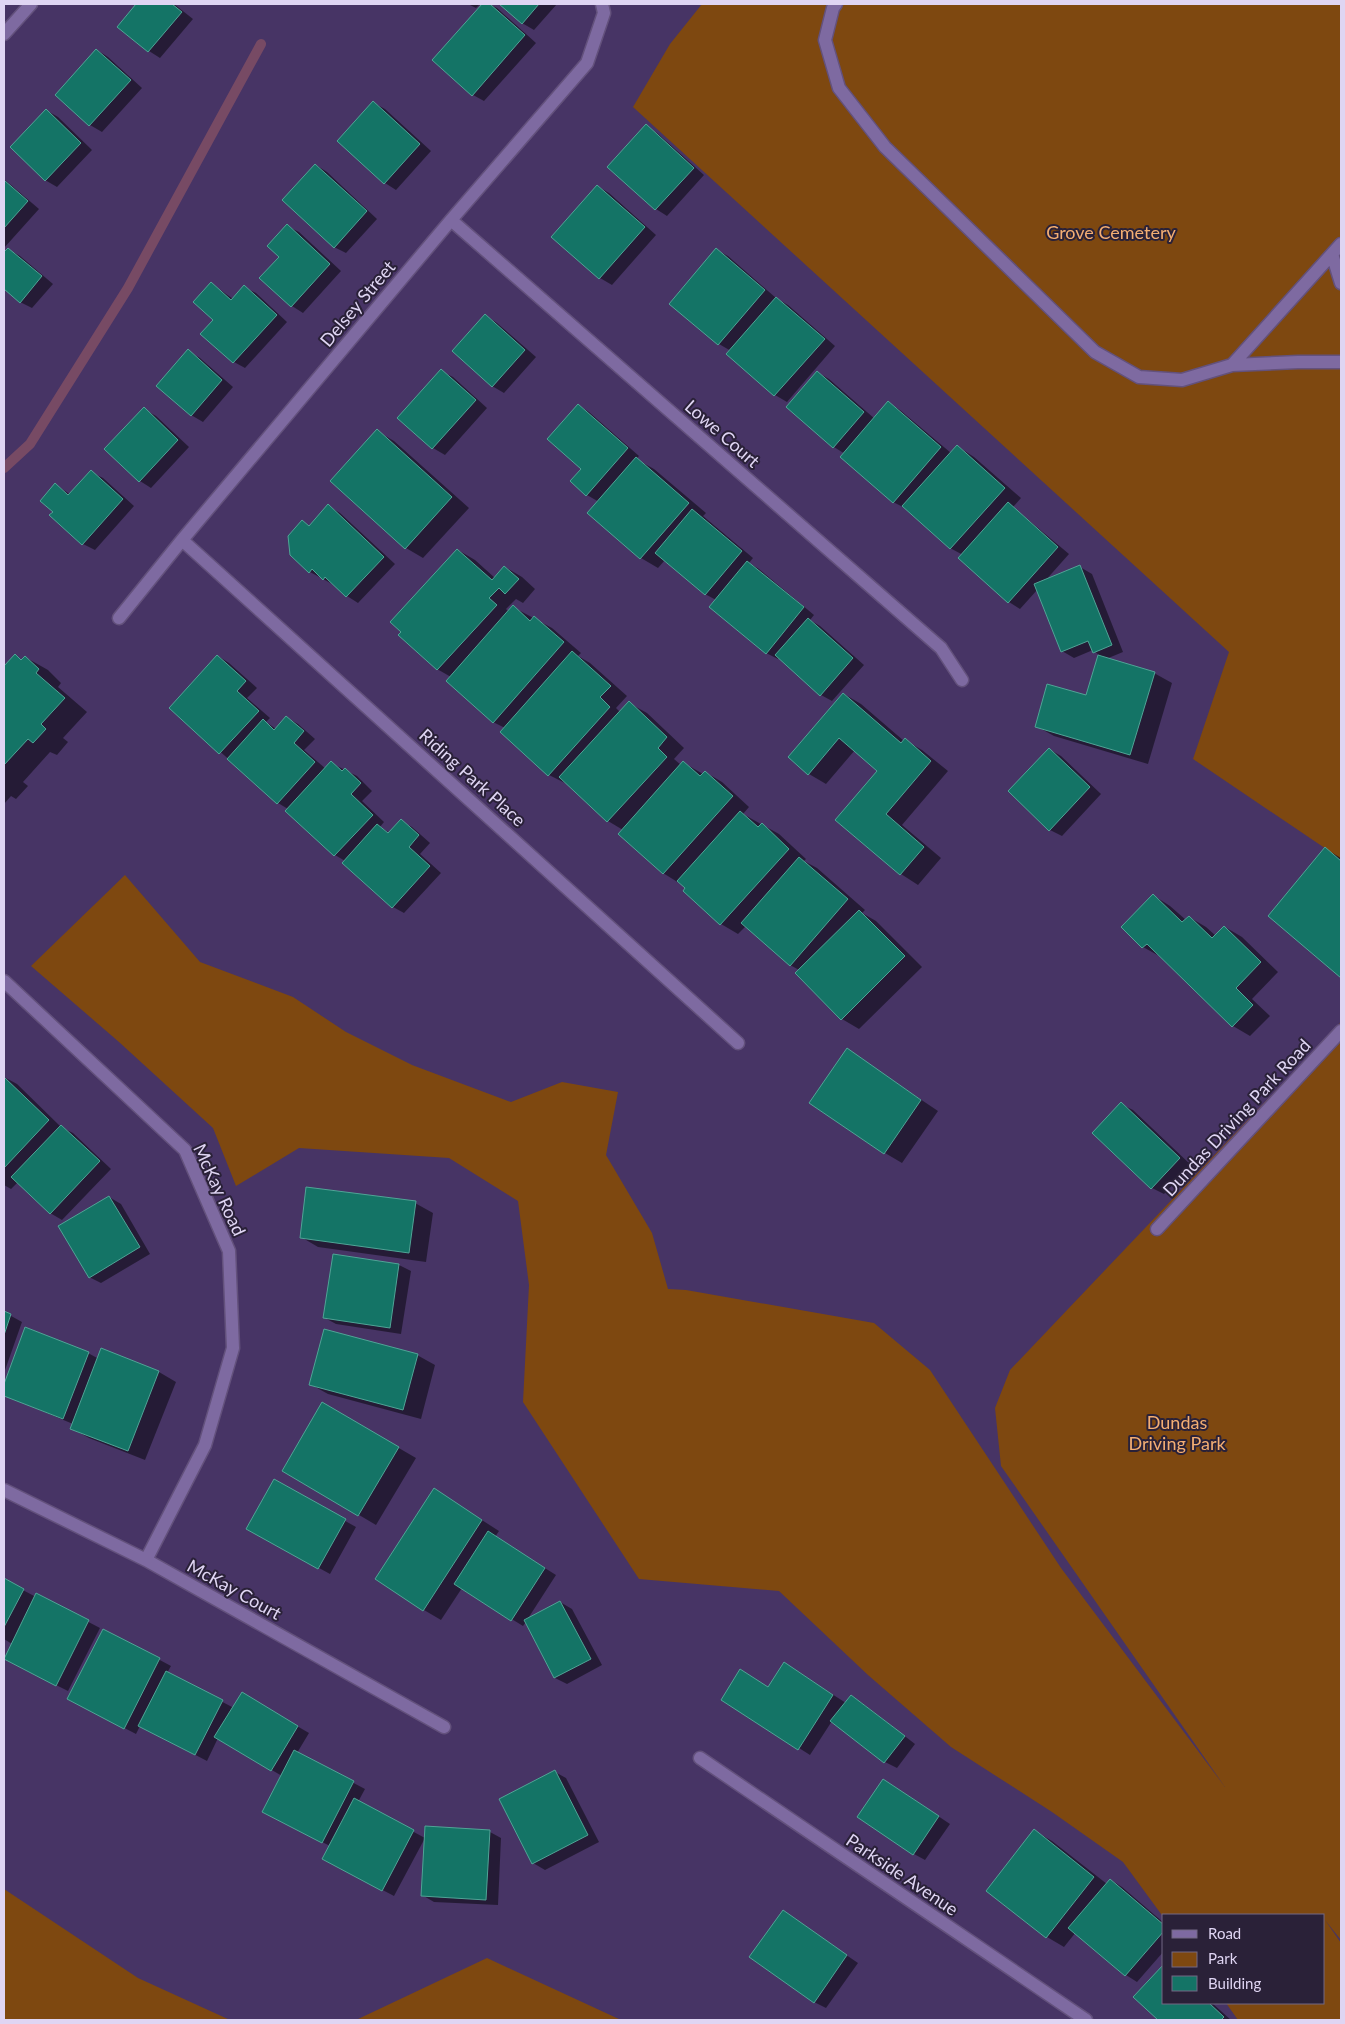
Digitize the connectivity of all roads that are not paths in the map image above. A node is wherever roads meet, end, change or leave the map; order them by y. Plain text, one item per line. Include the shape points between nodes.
1 (31, 4) edge
2 (602, 4) edge
3 (836, 4) edge
4 (5, 30) edge
5 (451, 220) junction
6 (1341, 244) edge
7 (1332, 254) junction
8 (1341, 283) edge
9 (1341, 362) edge
10 (1232, 365) junction
11 (182, 540) junction
12 (119, 618) dead end
13 (962, 680) dead end
14 (4, 981) edge
15 (1341, 1031) edge
16 (738, 1042) dead end
17 (1158, 1229) dead end
18 (4, 1490) edge
19 (146, 1560) junction
20 (444, 1727) dead end
21 (700, 1758) dead end
22 (1086, 2020) edge

1 - 4 street
2 - 5 street, Delsey Street via 604,13 587,63
3 - 10 street via 825,40 839,88 885,147 1095,352 1139,377 1182,380
5 - 11 street, Delsey Street
5 - 13 street, Lowe Court via 941,648
6 - 7 street
7 - 8 street
7 - 10 street
9 - 10 street
11 - 12 street, Delsey Street
11 - 16 street, Riding Park Place
14 - 19 street, McKay Road via 185,1150 229,1251 234,1348 206,1444
15 - 17 street, Dundas Driving Park Road
18 - 19 street, McKay Court
19 - 20 street, McKay Court
21 - 22 street, Parkside Avenue

